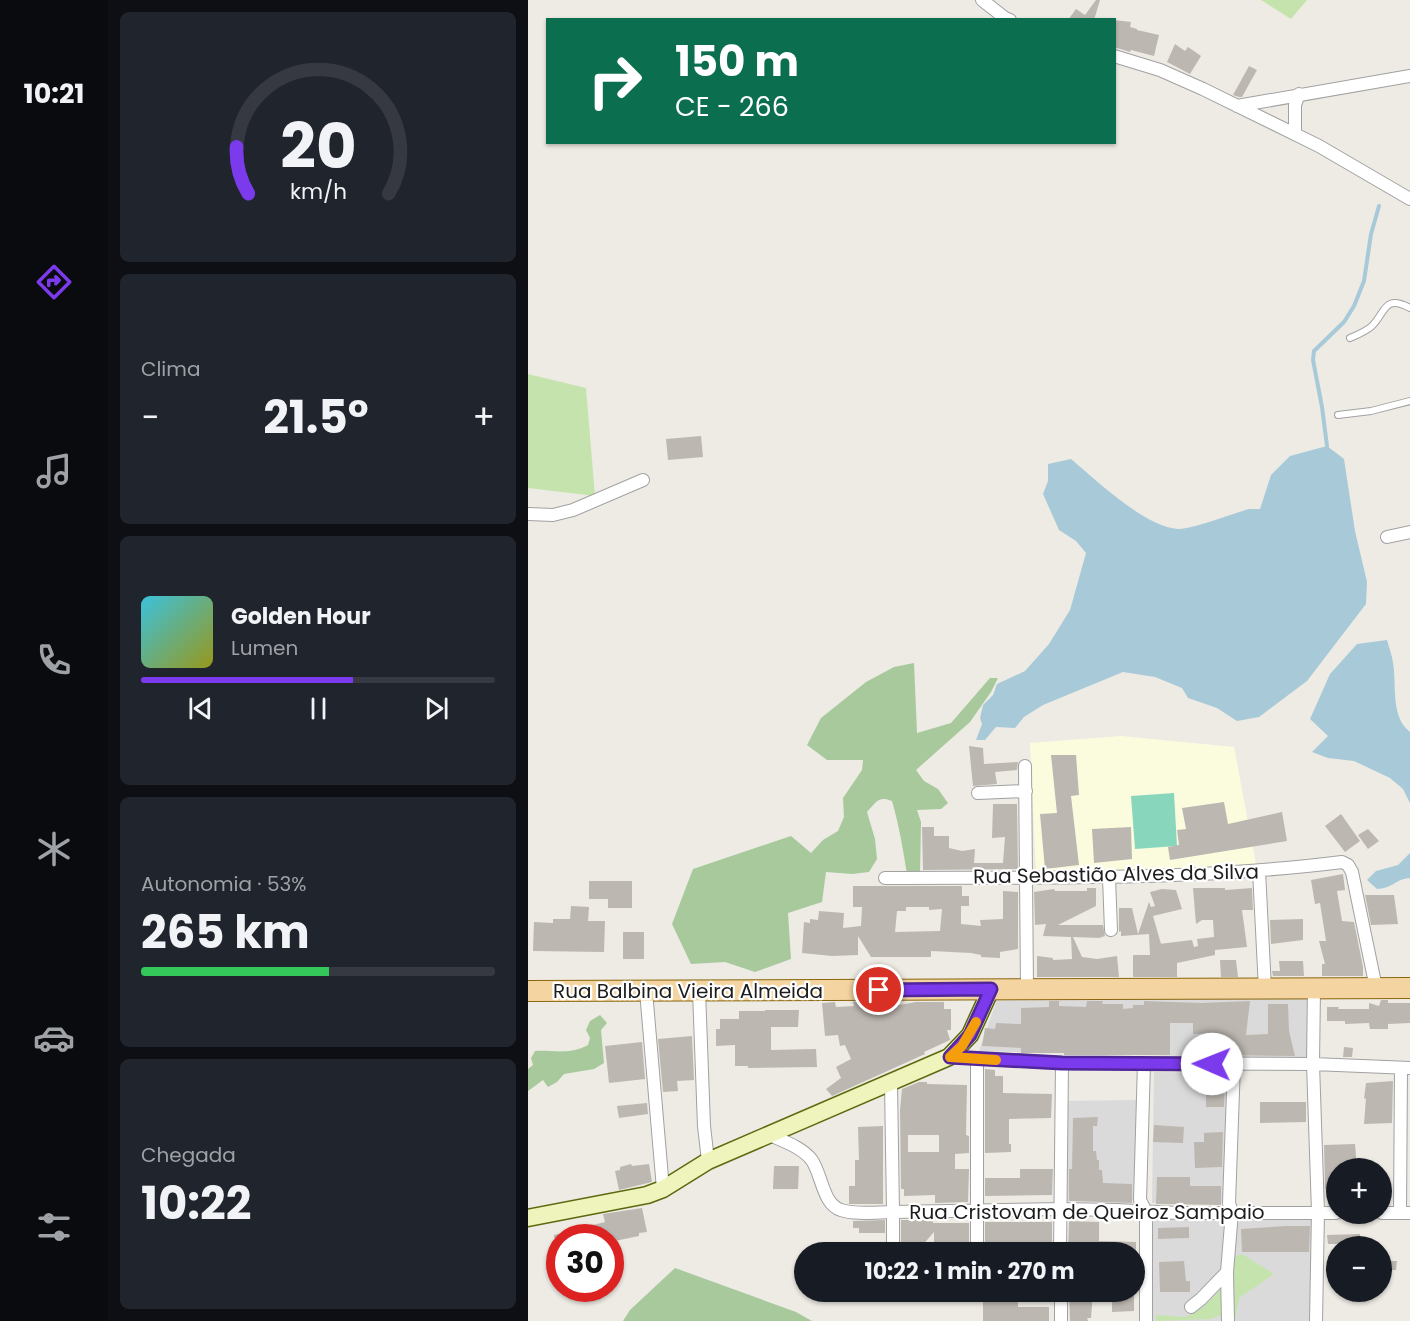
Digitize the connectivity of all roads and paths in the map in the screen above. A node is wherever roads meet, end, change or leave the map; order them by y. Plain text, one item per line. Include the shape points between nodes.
1 (982, 0) edge
2 (1005, 18) edge
3 (1116, 57) edge
4 (1410, 76) edge
5 (1299, 94) junction
6 (1237, 106) junction
7 (1294, 134) junction
8 (1410, 200) edge
9 (1410, 308) edge
10 (1350, 338) dead end
11 (1410, 401) edge
12 (1338, 415) dead end
13 (643, 480) dead end
14 (528, 514) edge
15 (1410, 532) edge
16 (1387, 537) dead end
17 (1025, 766) dead end
18 (1026, 791) junction
19 (978, 793) dead end
20 (1259, 871) junction
21 (1028, 877) junction
22 (885, 878) dead end
23 (1109, 878) junction
24 (1111, 930) dead end
25 (1027, 988) junction
26 (1314, 988) junction
27 (1376, 988) junction
28 (1410, 988) edge
29 (991, 989) junction
30 (1264, 989) junction
31 (528, 991) edge
32 (646, 991) junction
33 (699, 991) junction
34 (950, 1057) junction
35 (977, 1059) junction
36 (1062, 1063) junction
37 (1144, 1063) junction
38 (1234, 1064) junction
39 (1313, 1064) junction
40 (1406, 1068) edge
41 (891, 1083) junction
42 (770, 1135) junction
43 (708, 1161) junction
44 (663, 1189) junction
45 (1060, 1209) junction
46 (977, 1210) junction
47 (894, 1212) junction
48 (1146, 1212) junction
49 (1232, 1212) junction
50 (1318, 1212) junction
51 (1326, 1212) edge
52 (1405, 1213) edge
53 (528, 1218) edge
54 (893, 1242) edge
55 (977, 1242) edge
56 (1060, 1242) edge
57 (1227, 1272) junction
58 (1061, 1302) edge
59 (1191, 1307) dead end
60 (1061, 1321) edge
61 (1146, 1321) edge
62 (1228, 1321) edge
63 (1316, 1321) edge

1 - 2 street
3 - 6 street via 1160,70
4 - 5 street
5 - 6 street
5 - 7 street
6 - 7 street
7 - 8 street
9 - 10 lane via 1388,304 1371,327
11 - 12 lane
13 - 14 street via 573,510
15 - 16 street
17 - 18 street
18 - 19 street
18 - 21 street
20 - 23 street, Rua Sebastião Alves da Silva
20 - 27 street, Rua Sebastião Alves da Silva via 1347,864
20 - 30 street
21 - 22 street, Rua Sebastião Alves da Silva
21 - 23 street, Rua Sebastião Alves da Silva
21 - 25 street
23 - 24 street
25 - 29 main road, Rua Balbina Vieira Almeida
25 - 30 main road, Rua Balbina Vieira Almeida
26 - 27 main road, Rua Balbina Vieira Almeida
26 - 30 main road, Rua Balbina Vieira Almeida
26 - 39 street
27 - 28 main road, Rua Balbina Vieira Almeida
29 - 33 main road, Rua Balbina Vieira Almeida
29 - 34 street via 970,1035
31 - 32 main road, Rua Balbina Vieira Almeida
32 - 33 main road, Rua Balbina Vieira Almeida
32 - 44 street
33 - 43 street
34 - 35 street
34 - 41 street
35 - 36 street
35 - 46 street
36 - 37 street
36 - 45 street
37 - 38 street
37 - 48 street via 1140,1200
38 - 39 street
38 - 49 street via 1229,1203
39 - 40 street
39 - 50 street
40 - 52 street
41 - 42 street
41 - 47 street, Rua Cristovam de Queiroz Sampaio
42 - 43 street
42 - 47 street via 808,1156 836,1208 848,1212
43 - 44 street
44 - 53 street
45 - 46 street, Rua Cristovam de Queiroz Sampaio
45 - 48 street, Rua Cristovam de Queiroz Sampaio
45 - 56 street
46 - 47 street, Rua Cristovam de Queiroz Sampaio
46 - 55 street
47 - 54 street
48 - 49 street, Rua Cristovam de Queiroz Sampaio
48 - 61 street
49 - 50 street, Rua Cristovam de Queiroz Sampaio
49 - 57 street
50 - 51 street, Rua Cristovam de Queiroz Sampaio
50 - 63 street
57 - 59 street
57 - 62 street
58 - 60 street

